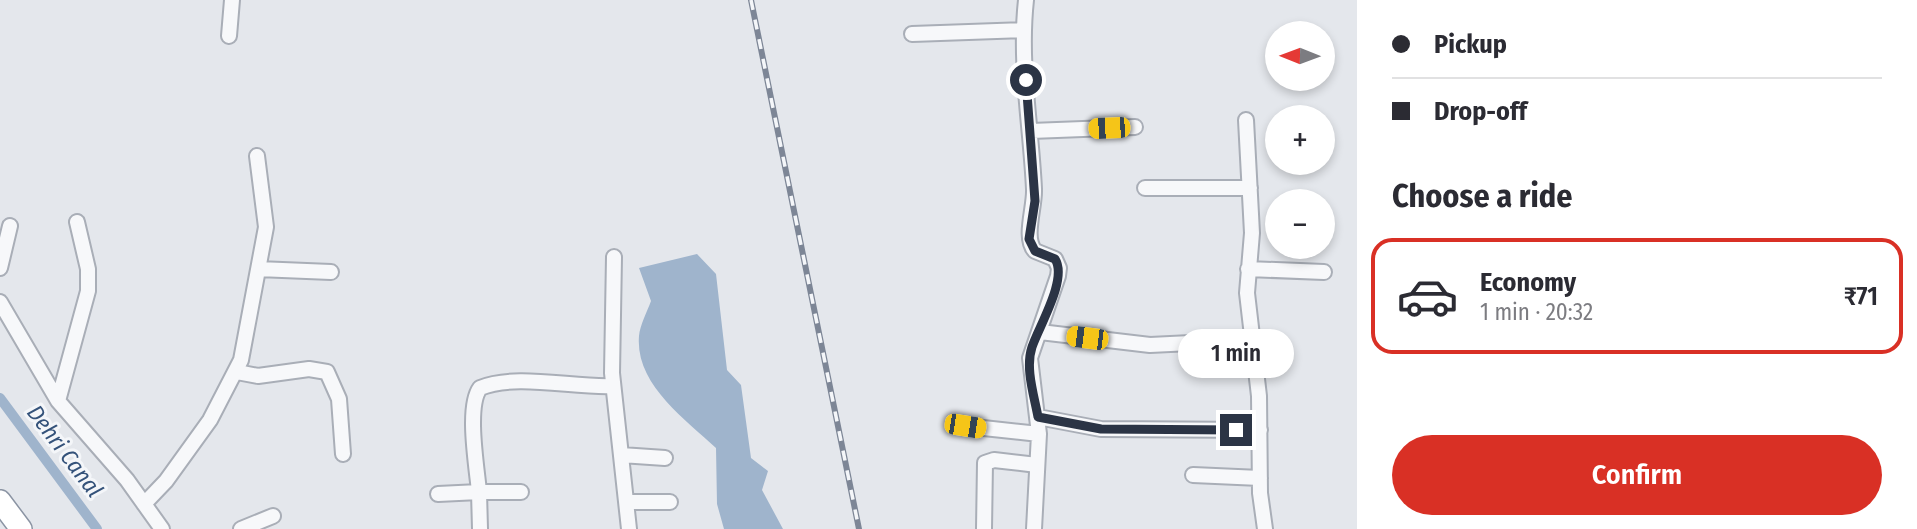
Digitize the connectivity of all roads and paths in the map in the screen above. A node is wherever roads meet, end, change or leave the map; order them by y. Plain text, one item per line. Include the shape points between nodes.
1 (232, 0) edge
2 (1026, 0) edge
3 (1023, 30) junction
4 (912, 34) dead end
5 (229, 36) dead end
6 (1246, 120) dead end
7 (1135, 127) dead end
8 (1031, 131) junction
9 (257, 156) dead end
10 (1145, 188) dead end
11 (1250, 188) junction
12 (78, 222) dead end
13 (10, 226) dead end
14 (614, 257) dead end
15 (0, 268) edge
16 (258, 269) junction
17 (1248, 269) junction
18 (331, 272) dead end
19 (1324, 272) dead end
20 (0, 302) edge
21 (1040, 332) junction
22 (1252, 340) junction
23 (237, 372) junction
24 (613, 386) junction
25 (58, 401) junction
26 (1038, 417) junction
27 (965, 426) dead end
28 (1260, 430) junction
29 (1038, 434) junction
30 (343, 454) dead end
31 (621, 455) junction
32 (665, 458) dead end
33 (1037, 465) junction
34 (1193, 475) dead end
35 (1260, 478) junction
36 (479, 492) junction
37 (520, 492) dead end
38 (438, 494) dead end
39 (0, 501) edge
40 (628, 502) junction
41 (670, 502) dead end
42 (144, 504) junction
43 (273, 516) dead end
44 (21, 529) edge
45 (162, 529) edge
46 (241, 529) edge
47 (480, 529) edge
48 (629, 529) edge
49 (984, 529) edge
50 (1034, 529) edge
51 (1265, 529) edge

1 - 5 street
2 - 3 street
3 - 4 street
3 - 8 street
6 - 11 street
7 - 8 street
8 - 21 street via 1035,201 1029,239 1035,251 1055,259 1059,268
9 - 16 street via 266,215
10 - 11 street
11 - 17 street
12 - 25 street via 88,291
13 - 15 street
14 - 24 street
16 - 18 street
16 - 23 street
17 - 19 street
17 - 22 street
20 - 25 street
21 - 22 street via 1150,345
21 - 26 street via 1030,358
22 - 28 street
23 - 30 street via 258,376 309,369 327,372 339,399
23 - 42 street via 184,457
24 - 31 street
24 - 36 street via 579,387 548,381 480,388 474,418
25 - 42 street
26 - 28 street via 1101,429
26 - 29 street
27 - 29 street
28 - 35 street
29 - 33 street
31 - 32 street
31 - 40 street
33 - 49 street via 985,463
33 - 50 street
34 - 35 street
35 - 51 street
36 - 37 street
36 - 38 street
36 - 47 street
39 - 44 highway
40 - 41 street
40 - 48 street
42 - 45 street
43 - 46 street

